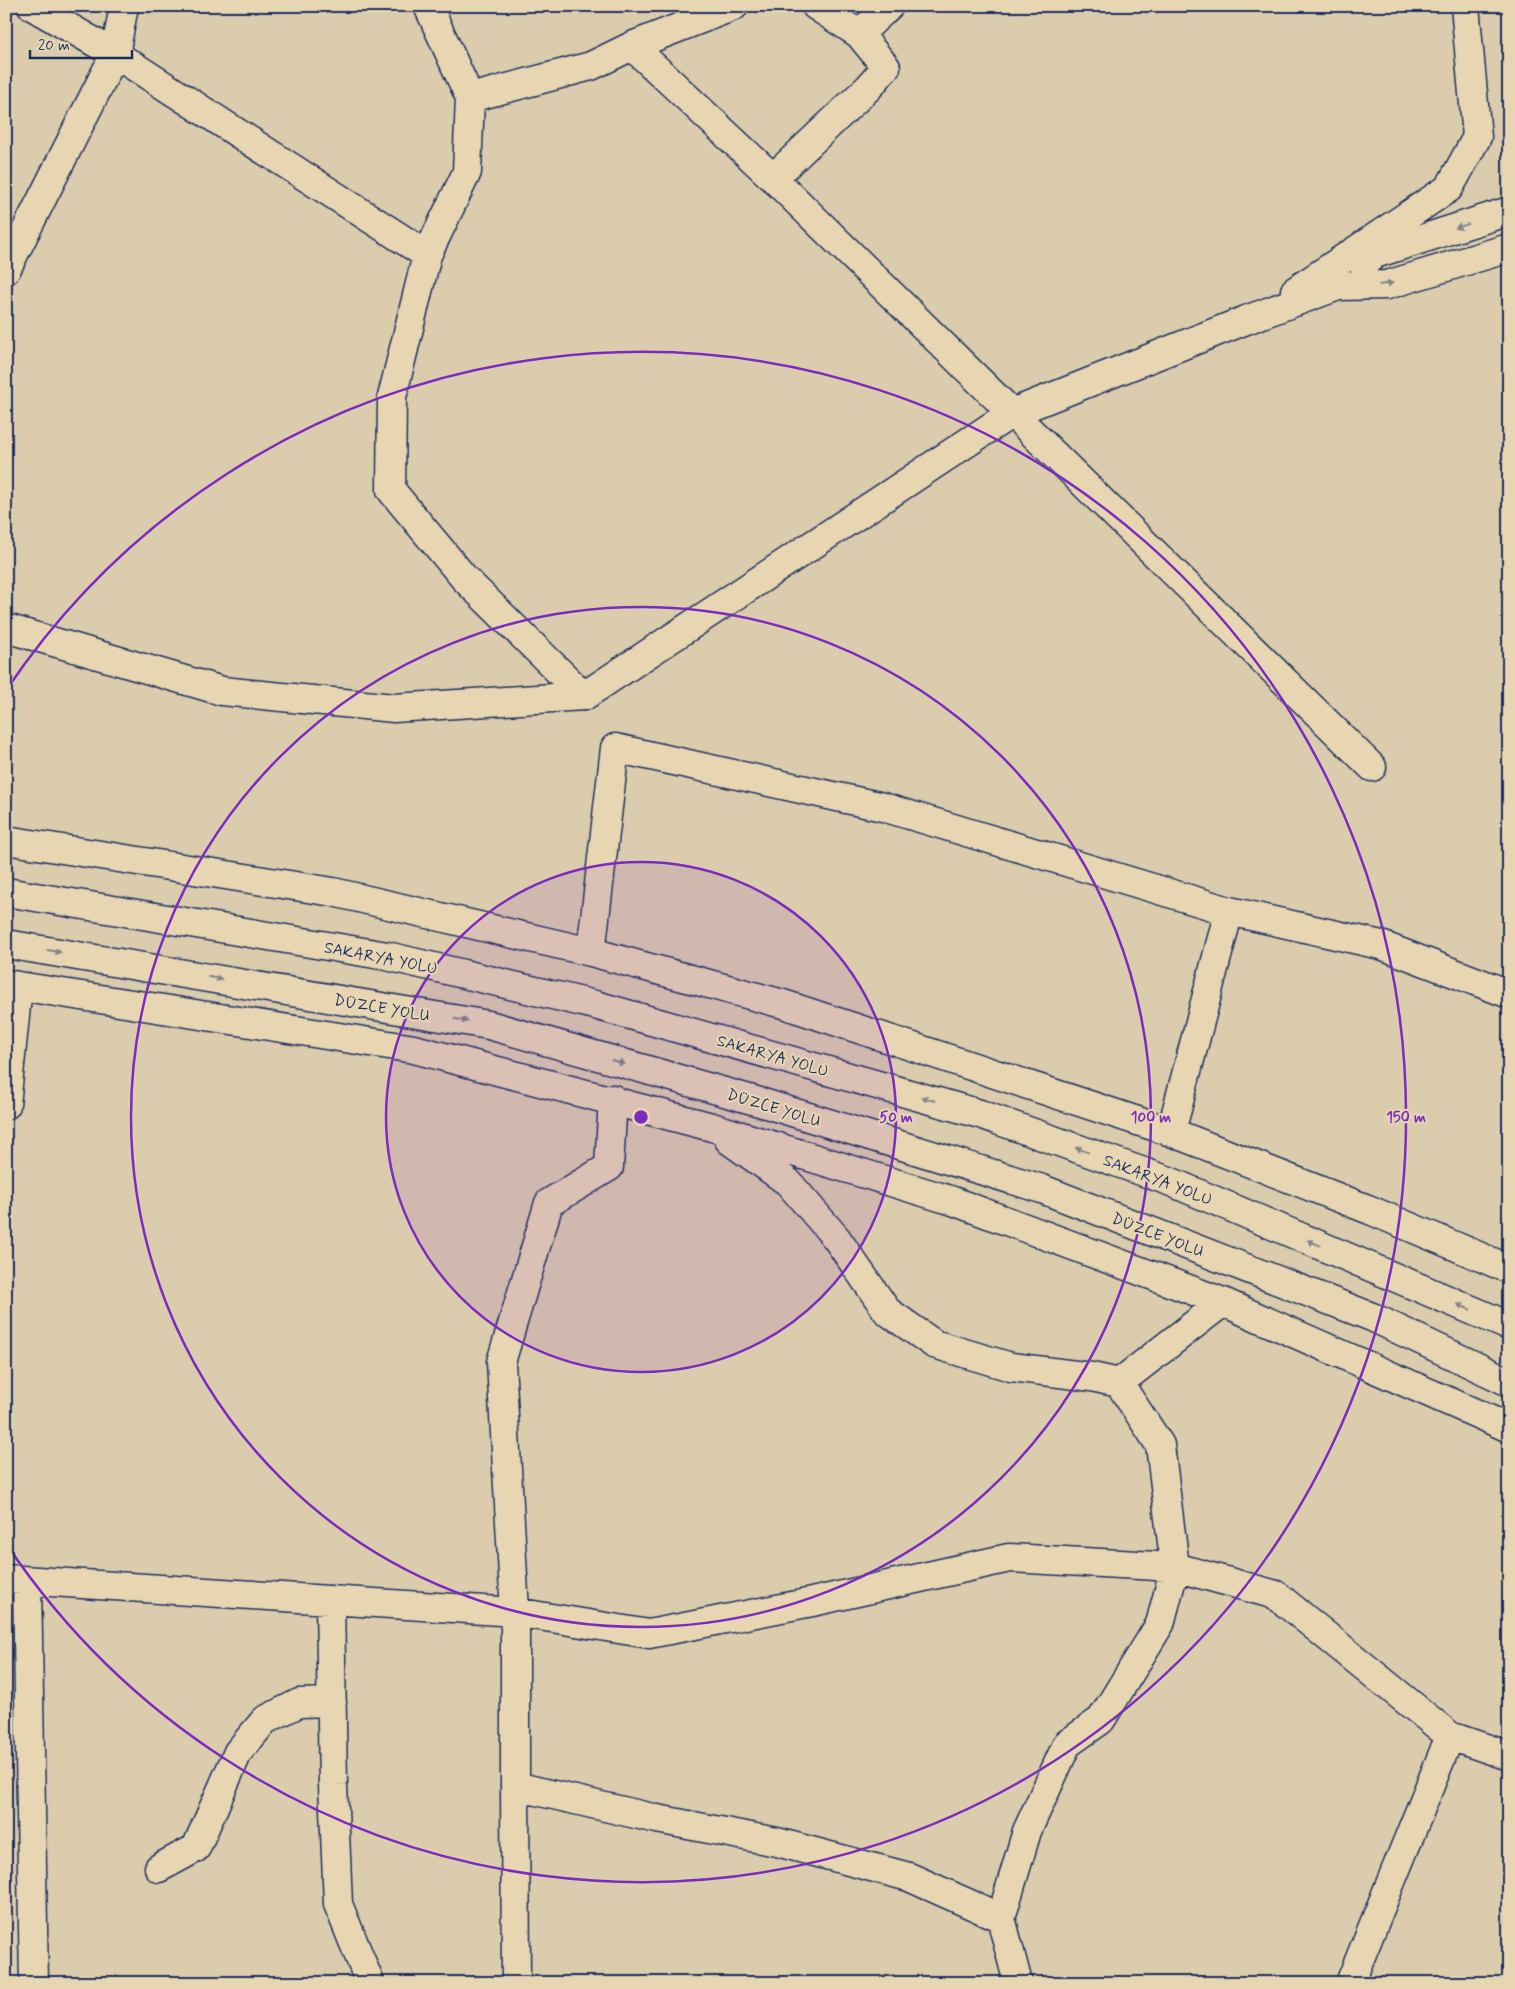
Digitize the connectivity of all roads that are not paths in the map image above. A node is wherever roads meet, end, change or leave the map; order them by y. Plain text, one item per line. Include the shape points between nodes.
1 (32, 6) edge
2 (124, 6) edge
3 (428, 6) edge
4 (734, 6) edge
5 (816, 6) edge
6 (889, 6) edge
7 (1465, 6) edge
8 (859, 34) junction
9 (632, 46) junction
10 (115, 54) junction
11 (470, 98) junction
12 (774, 178) junction
13 (1509, 211) edge
14 (1509, 248) edge
15 (427, 255) junction
16 (6, 270) edge
17 (1338, 286) junction
18 (1258, 315) junction
19 (1012, 413) junction
20 (6, 628) edge
21 (584, 696) junction
22 (1372, 767) dead end
23 (6, 840) edge
24 (6, 892) edge
25 (1229, 910) junction
26 (6, 944) edge
27 (591, 952) junction
28 (12, 985) edge
29 (1509, 994) edge
30 (613, 1099) junction
31 (6, 1105) edge
32 (712, 1127) junction
33 (1171, 1132) junction
34 (1509, 1269) edge
35 (1224, 1302) junction
36 (1509, 1326) edge
37 (1509, 1382) edge
38 (1119, 1383) junction
39 (1509, 1428) edge
40 (1175, 1567) junction
41 (17, 1580) edge
42 (330, 1600) junction
43 (515, 1612) junction
44 (332, 1702) junction
45 (1450, 1736) junction
46 (1509, 1756) edge
47 (516, 1786) junction
48 (158, 1868) dead end
49 (1000, 1918) junction
50 (34, 1983) edge
51 (370, 1983) edge
52 (516, 1983) edge
53 (1018, 1983) edge
54 (1350, 1983) edge

1 - 10 main road
2 - 10 main road
3 - 11 main road
4 - 9 main road
5 - 8 main road
6 - 8 main road
7 - 18 main road via 1477,137 1449,188
8 - 12 main road via 886,67
9 - 11 main road via 591,66
9 - 12 main road
10 - 15 main road
10 - 16 main road
11 - 15 main road via 466,172
12 - 19 main road
13 -> 17 main road via 1375,254
17 -> 14 main road via 1387,285
15 - 21 main road via 392,397 391,490 465,579
17 - 18 main road
18 - 19 main road
19 - 21 main road
19 - 22 main road
20 - 21 main road via 222,692 394,708
23 - 27 main road via 332,892
36 -> 24 main road, SAKARYA YOLU via 1169,1181 980,1114 595,1005 396,958
25 - 27 main road via 883,807 615,748
25 - 29 main road via 1381,945
25 - 33 main road
26 -> 37 main road, DÜZCE YOLU via 489,1025 764,1103 1042,1189 1372,1317
27 - 33 main road via 783,1004
28 - 30 main road via 414,1049
28 - 31 main road
30 - 32 main road
30 - 43 main road via 609,1167 549,1202 500,1362
32 - 35 main road via 953,1201
32 - 38 main road via 788,1182 837,1239 887,1311 934,1344 1011,1367
33 - 34 main road
35 - 38 main road
35 - 39 main road
38 - 40 main road via 1160,1446
40 - 43 main road via 1009,1558 649,1634
40 - 45 main road via 1276,1595
40 - 49 main road via 1160,1624 1101,1720 1067,1744 1027,1830
41 - 42 main road
41 - 50 main road
42 - 43 main road
42 - 44 main road
43 - 47 main road
44 - 48 main road via 299,1703 265,1720 238,1752 196,1848
44 - 51 main road via 338,1904
45 - 46 main road
45 - 54 main road
47 - 49 main road via 657,1819 777,1842 899,1875
47 - 52 main road
49 - 53 main road

